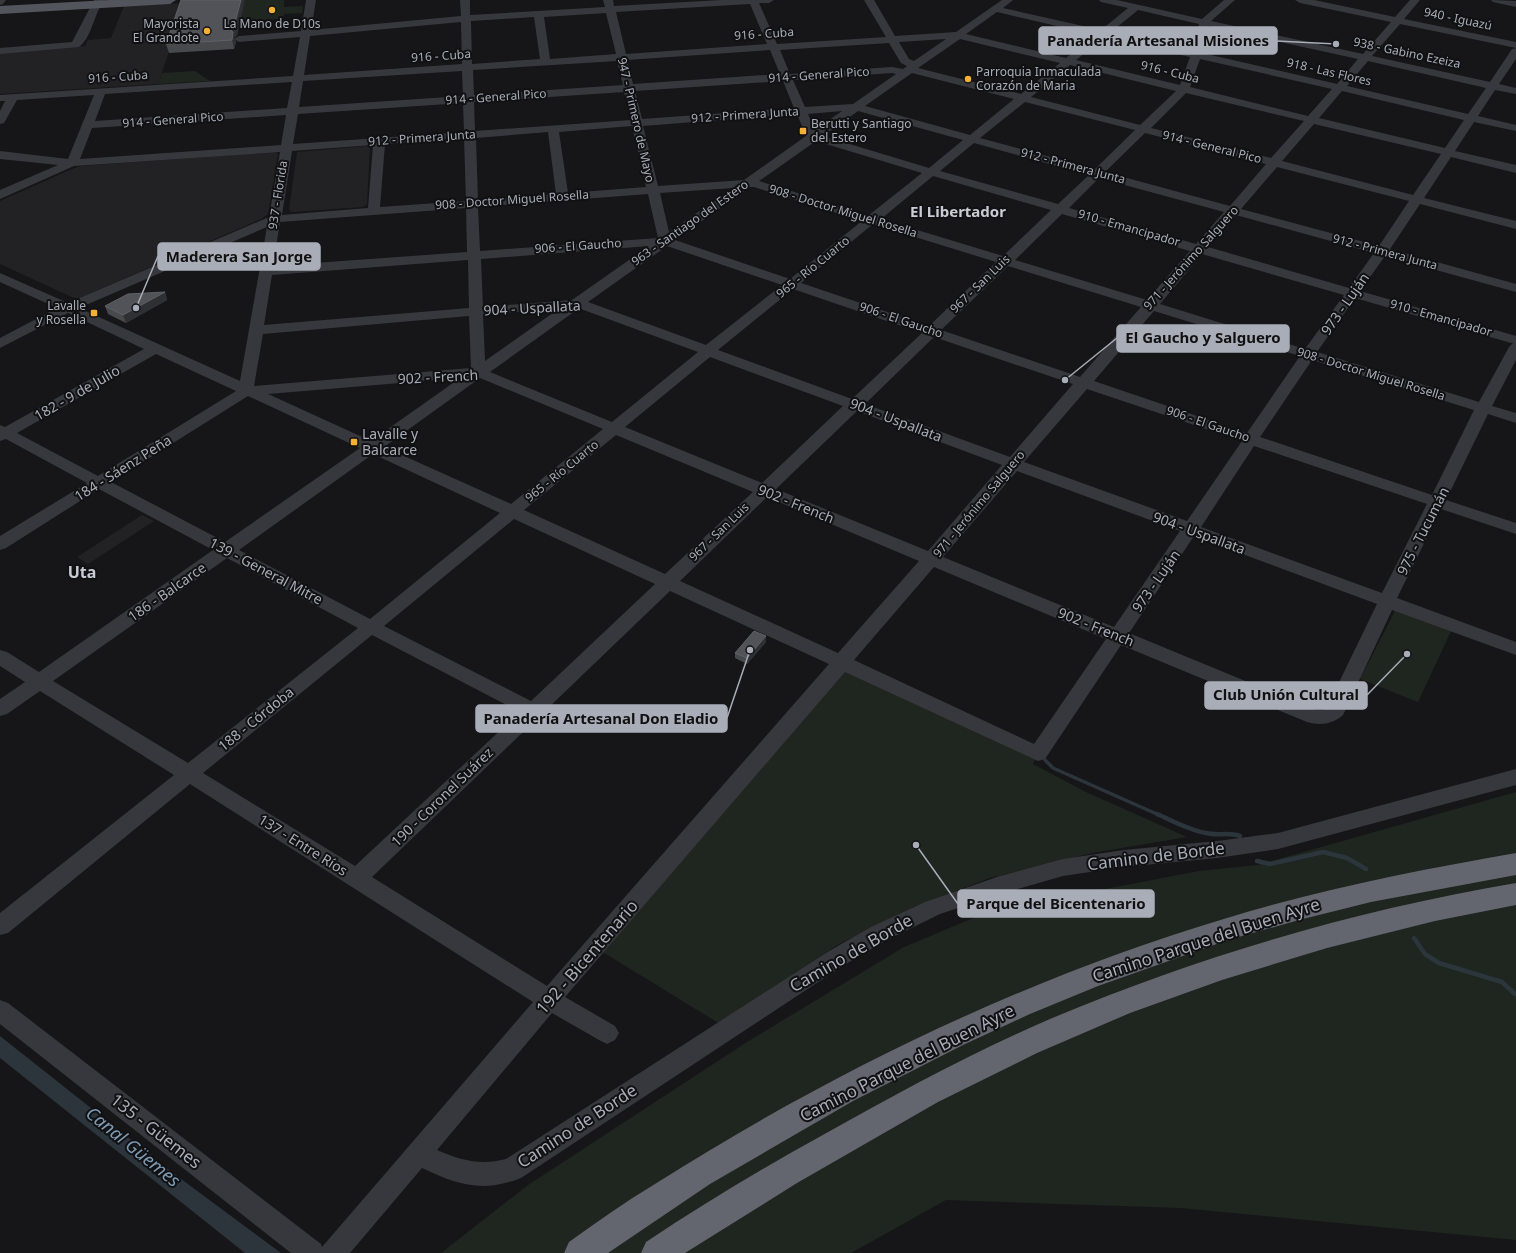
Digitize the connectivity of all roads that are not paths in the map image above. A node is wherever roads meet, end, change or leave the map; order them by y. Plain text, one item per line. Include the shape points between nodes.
1 (170, 0) edge
2 (311, 0) edge
3 (465, 0) edge
4 (753, 0) edge
5 (770, 0) edge
6 (869, 0) edge
7 (1008, 0) edge
8 (1104, 0) edge
9 (1230, 0) edge
10 (1300, 0) edge
11 (1415, 0) edge
12 (1496, 0) edge
13 (0, 1) edge
14 (97, 2) edge
15 (44, 4) edge
16 (1516, 4) edge
17 (609, 5) edge
18 (1136, 7) junction
19 (996, 9) junction
20 (0, 10) edge
21 (539, 14) junction
22 (465, 19) junction
23 (1397, 20) junction
24 (1204, 22) junction
25 (305, 33) junction
26 (1103, 33) junction
27 (958, 35) junction
28 (239, 39) dead end
29 (892, 39) junction
30 (1516, 45) edge
31 (772, 47) junction
32 (0, 51) edge
33 (1516, 51) edge
34 (1196, 55) junction
35 (621, 56) junction
36 (1364, 58) junction
37 (545, 61) junction
38 (1068, 61) junction
39 (466, 67) junction
40 (910, 69) junction
41 (786, 77) junction
42 (297, 78) junction
43 (1492, 85) junction
44 (628, 88) junction
45 (1339, 88) junction
46 (1184, 89) junction
47 (101, 91) junction
48 (1516, 91) edge
49 (13, 97) junction
50 (0, 98) edge
51 (1022, 98) junction
52 (468, 99) junction
53 (855, 107) junction
54 (800, 111) junction
55 (292, 112) junction
56 (1470, 118) junction
57 (1310, 120) junction
58 (0, 121) edge
59 (637, 122) junction
60 (87, 126) junction
61 (553, 128) junction
62 (1516, 128) edge
63 (1143, 129) junction
64 (468, 134) junction
65 (812, 136) junction
66 (972, 139) junction
67 (379, 141) junction
68 (285, 147) junction
69 (1447, 153) junction
70 (0, 155) edge
71 (1275, 163) junction
72 (70, 164) junction
73 (1516, 169) edge
74 (931, 172) junction
75 (1098, 173) junction
76 (747, 183) junction
77 (652, 189) junction
78 (0, 195) edge
79 (562, 196) junction
80 (1415, 199) junction
81 (472, 203) junction
82 (1060, 209) junction
83 (374, 210) junction
84 (1234, 210) junction
85 (274, 219) junction
86 (872, 220) junction
87 (1516, 225) edge
88 (665, 241) junction
89 (1200, 249) junction
90 (1382, 251) junction
91 (474, 254) junction
92 (1005, 260) junction
93 (266, 271) junction
94 (0, 277) edge
95 (792, 284) junction
96 (1516, 288) edge
97 (1353, 293) junction
98 (576, 304) junction
99 (1149, 306) junction
100 (67, 308) junction
101 (476, 311) junction
102 (256, 330) junction
103 (932, 331) junction
104 (1516, 340) edge
105 (0, 344) edge
106 (1516, 347) edge
107 (154, 349) junction
108 (708, 351) junction
109 (1308, 355) junction
110 (478, 372) junction
111 (1084, 382) junction
112 (246, 391) junction
113 (854, 404) junction
114 (1483, 408) junction
115 (1516, 418) edge
116 (615, 428) junction
117 (2, 433) edge
118 (1251, 439) junction
119 (373, 447) junction
120 (1013, 463) junction
121 (99, 483) junction
122 (762, 490) junction
123 (1438, 502) junction
124 (511, 512) junction
125 (1516, 529) edge
126 (1191, 530) junction
127 (0, 544) edge
128 (227, 550) junction
129 (931, 560) junction
130 (666, 583) junction
131 (1387, 601) junction
132 (371, 627) junction
133 (1118, 636) junction
134 (1516, 649) edge
135 (0, 657) edge
136 (842, 662) junction
137 (39, 682) junction
138 (0, 709) edge
139 (533, 710) junction
140 (1330, 716) joint
141 (188, 774) junction
142 (1516, 777) edge
143 (1516, 864) edge
144 (357, 878) junction
145 (1516, 894) edge
146 (0, 926) edge
147 (549, 1000) junction
148 (0, 1010) edge
149 (607, 1033) dead end
150 (418, 1154) junction
151 (312, 1253) edge
152 (333, 1253) edge
153 (580, 1253) edge
154 (657, 1253) edge

1 - 14 main road
2 - 25 street, 937 - Florida
3 - 22 street
4 - 5 street
4 - 17 street
4 - 31 street
6 - 29 street
7 - 19 street, 963 - Santiago del Estero
8 - 18 street, 938 - Gabino Ezeiza
9 - 24 street
10 - 23 street, 940 - Iguazú
11 - 23 street, 971 - Jerónimo Salguero
12 - 16 street
13 - 15 main road
14 - 15 main road
14 - 32 street via 79,42 75,45
15 - 20 main road
17 - 21 street
17 - 35 street, 947 - Primero de Mayo
18 - 24 street, 938 - Gabino Ezeiza
18 - 26 street, 965 - Río Cuarto
19 - 26 street, 918 - Las Flores
19 - 27 street, 963 - Santiago del Estero
21 - 22 street
21 - 37 street
22 - 25 street
22 - 39 street
23 - 30 street, 940 - Iguazú
23 - 36 street, 971 - Jerónimo Salguero
24 - 34 street, 967 - San Luis
24 - 36 street, 938 - Gabino Ezeiza
25 - 28 street
25 - 42 street, 937 - Florida
26 - 34 street, 918 - Las Flores
26 - 38 street, 965 - Río Cuarto
27 - 29 street, 916 - Cuba
27 - 38 street, 916 - Cuba
27 - 40 street, 963 - Santiago del Estero
29 - 31 street, 916 - Cuba
29 - 40 street
31 - 35 street, 916 - Cuba
31 - 41 street
33 - 43 street, 973 - Luján
34 - 45 street, 918 - Las Flores
34 - 46 street, 967 - San Luis
35 - 37 street, 916 - Cuba
35 - 44 street, 947 - Primero de Mayo
36 - 43 street, 938 - Gabino Ezeiza
36 - 45 street, 971 - Jerónimo Salguero
37 - 39 street, 916 - Cuba
38 - 46 street, 916 - Cuba
38 - 51 street, 965 - Río Cuarto
39 - 42 street, 916 - Cuba
39 - 52 street
40 - 41 street, 914 - General Pico
40 - 51 street, 914 - General Pico
40 - 53 street, 963 - Santiago del Estero
41 - 44 street, 914 - General Pico
41 - 54 street
42 - 47 street, 916 - Cuba
42 - 55 street, 937 - Florida
43 - 48 street, 938 - Gabino Ezeiza
43 - 56 street, 973 - Luján
44 - 52 street, 914 - General Pico
44 - 59 street, 947 - Primero de Mayo
45 - 56 street, 918 - Las Flores
45 - 57 street, 971 - Jerónimo Salguero
46 - 57 street, 916 - Cuba
46 - 63 street, 967 - San Luis
47 - 49 street, 916 - Cuba
47 - 60 street
49 - 50 street, 916 - Cuba
49 - 58 street
51 - 63 street, 914 - General Pico
51 - 66 street, 965 - Río Cuarto
52 - 55 street, 914 - General Pico
52 - 64 street
53 - 54 street, 912 - Primera Junta
53 - 65 street, 963 - Santiago del Estero
53 - 66 street, 912 - Primera Junta
54 - 59 street, 912 - Primera Junta
54 - 65 street
55 - 60 street, 914 - General Pico
55 - 68 street, 937 - Florida
56 - 62 street, 918 - Las Flores
56 - 69 street, 973 - Luján
57 - 69 street, 916 - Cuba
57 - 71 street, 971 - Jerónimo Salguero
59 - 61 street, 912 - Primera Junta
59 - 77 street, 947 - Primero de Mayo
60 - 72 street
61 - 64 street, 912 - Primera Junta
61 - 79 street
63 - 71 street, 914 - General Pico
63 - 75 street, 967 - San Luis
64 - 67 street, 912 - Primera Junta
64 - 81 street
65 - 74 street, 910 - Emancipador
65 - 76 street, 963 - Santiago del Estero
66 - 74 street, 965 - Río Cuarto
66 - 75 street, 912 - Primera Junta
67 - 68 street, 912 - Primera Junta
67 - 83 street
68 - 72 street, 912 - Primera Junta
68 - 85 street, 937 - Florida
69 - 73 street, 916 - Cuba
69 - 80 street, 973 - Luján
70 - 72 street, 912 - Primera Junta
71 - 80 street, 914 - General Pico
71 - 84 street, 971 - Jerónimo Salguero
72 - 78 street
74 - 82 street, 910 - Emancipador
74 - 86 street, 965 - Río Cuarto
75 - 82 street, 967 - San Luis
75 - 84 street, 912 - Primera Junta
76 - 77 street, 908 - Doctor Miguel Rosella
76 - 86 street, 908 - Doctor Miguel Rosella
76 - 88 street, 963 - Santiago del Estero
77 - 79 street, 908 - Doctor Miguel Rosella
77 - 88 street, 947 - Primero de Mayo
79 - 81 street, 908 - Doctor Miguel Rosella
80 - 87 street, 914 - General Pico
80 - 90 street, 973 - Luján
81 - 83 street, 908 - Doctor Miguel Rosella
81 - 91 street
82 - 89 street, 910 - Emancipador
82 - 92 street, 967 - San Luis
83 - 85 street, 908 - Doctor Miguel Rosella
84 - 89 street, 971 - Jerónimo Salguero
84 - 90 street, 912 - Primera Junta
85 - 93 street, 937 - Florida
85 - 100 street, 908 - Doctor Miguel Rosella
86 - 92 street, 908 - Doctor Miguel Rosella
86 - 95 street, 965 - Río Cuarto
88 - 91 street, 906 - El Gaucho
88 - 95 street, 906 - El Gaucho
88 - 98 street, 963 - Santiago del Estero
89 - 97 street, 910 - Emancipador
89 - 99 street, 971 - Jerónimo Salguero
90 - 96 street, 912 - Primera Junta
90 - 97 street, 973 - Luján
91 - 93 street, 906 - El Gaucho
91 - 101 street
92 - 99 street, 908 - Doctor Miguel Rosella
92 - 103 street, 967 - San Luis
93 - 102 street, 937 - Florida
94 - 100 street
95 - 103 street, 906 - El Gaucho
95 - 108 street, 965 - Río Cuarto
97 - 104 street, 910 - Emancipador
97 - 109 street, 973 - Luján
98 - 101 street, 904 - Uspallata
98 - 108 street, 904 - Uspallata via 588,306
98 - 110 street, 963 - Santiago del Estero
99 - 109 street, 908 - Doctor Miguel Rosella
99 - 111 street, 971 - Jerónimo Salguero
100 - 105 street, 908 - Doctor Miguel Rosella
100 - 107 street
101 - 102 street, 904 - Uspallata
101 - 110 street
102 - 112 street, 937 - Florida
103 - 111 street, 906 - El Gaucho
103 - 113 street, 967 - San Luis
106 - 114 street, 975 - Tucumán
107 - 112 street
107 - 117 street, 182 - 9 de Julio
108 - 113 street, 904 - Uspallata
108 - 116 street, 965 - Río Cuarto
109 - 114 street, 908 - Doctor Miguel Rosella
109 - 118 street, 973 - Luján
110 - 112 street, 902 - French
110 - 116 street, 902 - French
110 - 119 street, 963 - Santiago del Estero
111 - 118 street, 906 - El Gaucho
111 - 120 street, 971 - Jerónimo Salguero
112 - 119 street
112 - 121 street, 184 - Sáenz Peña
113 - 120 street, 904 - Uspallata
113 - 122 street, 967 - San Luis
114 - 115 street, 908 - Doctor Miguel Rosella
114 - 123 street, 975 - Tucumán
116 - 122 street, 902 - French
116 - 124 street, 965 - Río Cuarto
117 - 121 street, 139 - General Mitre
118 - 123 street, 906 - El Gaucho
118 - 126 street, 973 - Luján
119 - 124 street
119 - 128 street, 186 - Balcarce
120 - 126 street, 904 - Uspallata
120 - 129 street, 971 - Jerónimo Salguero
121 - 127 street, 184 - Sáenz Peña
121 - 128 street, 139 - General Mitre
122 - 129 street, 902 - French
122 - 130 street, 967 - San Luis
123 - 125 street, 906 - El Gaucho
123 - 131 street, 975 - Tucumán
124 - 130 street
124 - 132 street, 188 - Córdoba
126 - 131 street, 904 - Uspallata
126 - 133 street, 973 - Luján
128 - 132 street, 139 - General Mitre
128 - 137 street, 186 - Balcarce
129 - 133 street, 902 - French
129 - 136 street, 971 - Jerónimo Salguero
130 - 136 street
130 - 139 street, 190 - Coronel Suárez
131 - 134 street, 904 - Uspallata
131 - 140 street, 975 - Tucumán via 1336,710
132 - 139 street, 139 - General Mitre
132 - 141 street, 188 - Córdoba
133 - 136 street, 973 - Luján via 1038,754
133 - 140 street, 902 - French via 1314,717
135 - 137 street, 137 - Entre Ríos
136 - 147 street, 192 - Bicentenario
137 - 138 street, 186 - Balcarce
137 - 141 street, 137 - Entre Ríos
139 - 144 street, 190 - Coronel Suárez
141 - 144 street, 137 - Entre Ríos
141 - 146 street, 188 - Córdoba
142 - 150 street, Camino de Borde via 1278,841 1124,857 1078,865 1036,875 945,904 870,938 512,1169 499,1174 467,1174
143 - 153 highway, Camino Parque del Buen Ayre via 1400,885 1294,911 1150,955 1021,1005 884,1070 737,1151 664,1196
144 - 147 street, 137 - Entre Ríos
145 - 154 highway via 1401,916 1335,934 1193,978 1094,1014 998,1057 903,1104 764,1185
147 - 149 street, 137 - Entre Ríos
147 - 150 street, 192 - Bicentenario
148 - 151 street, 135 - Güemes
150 - 152 street, 192 - Bicentenario

